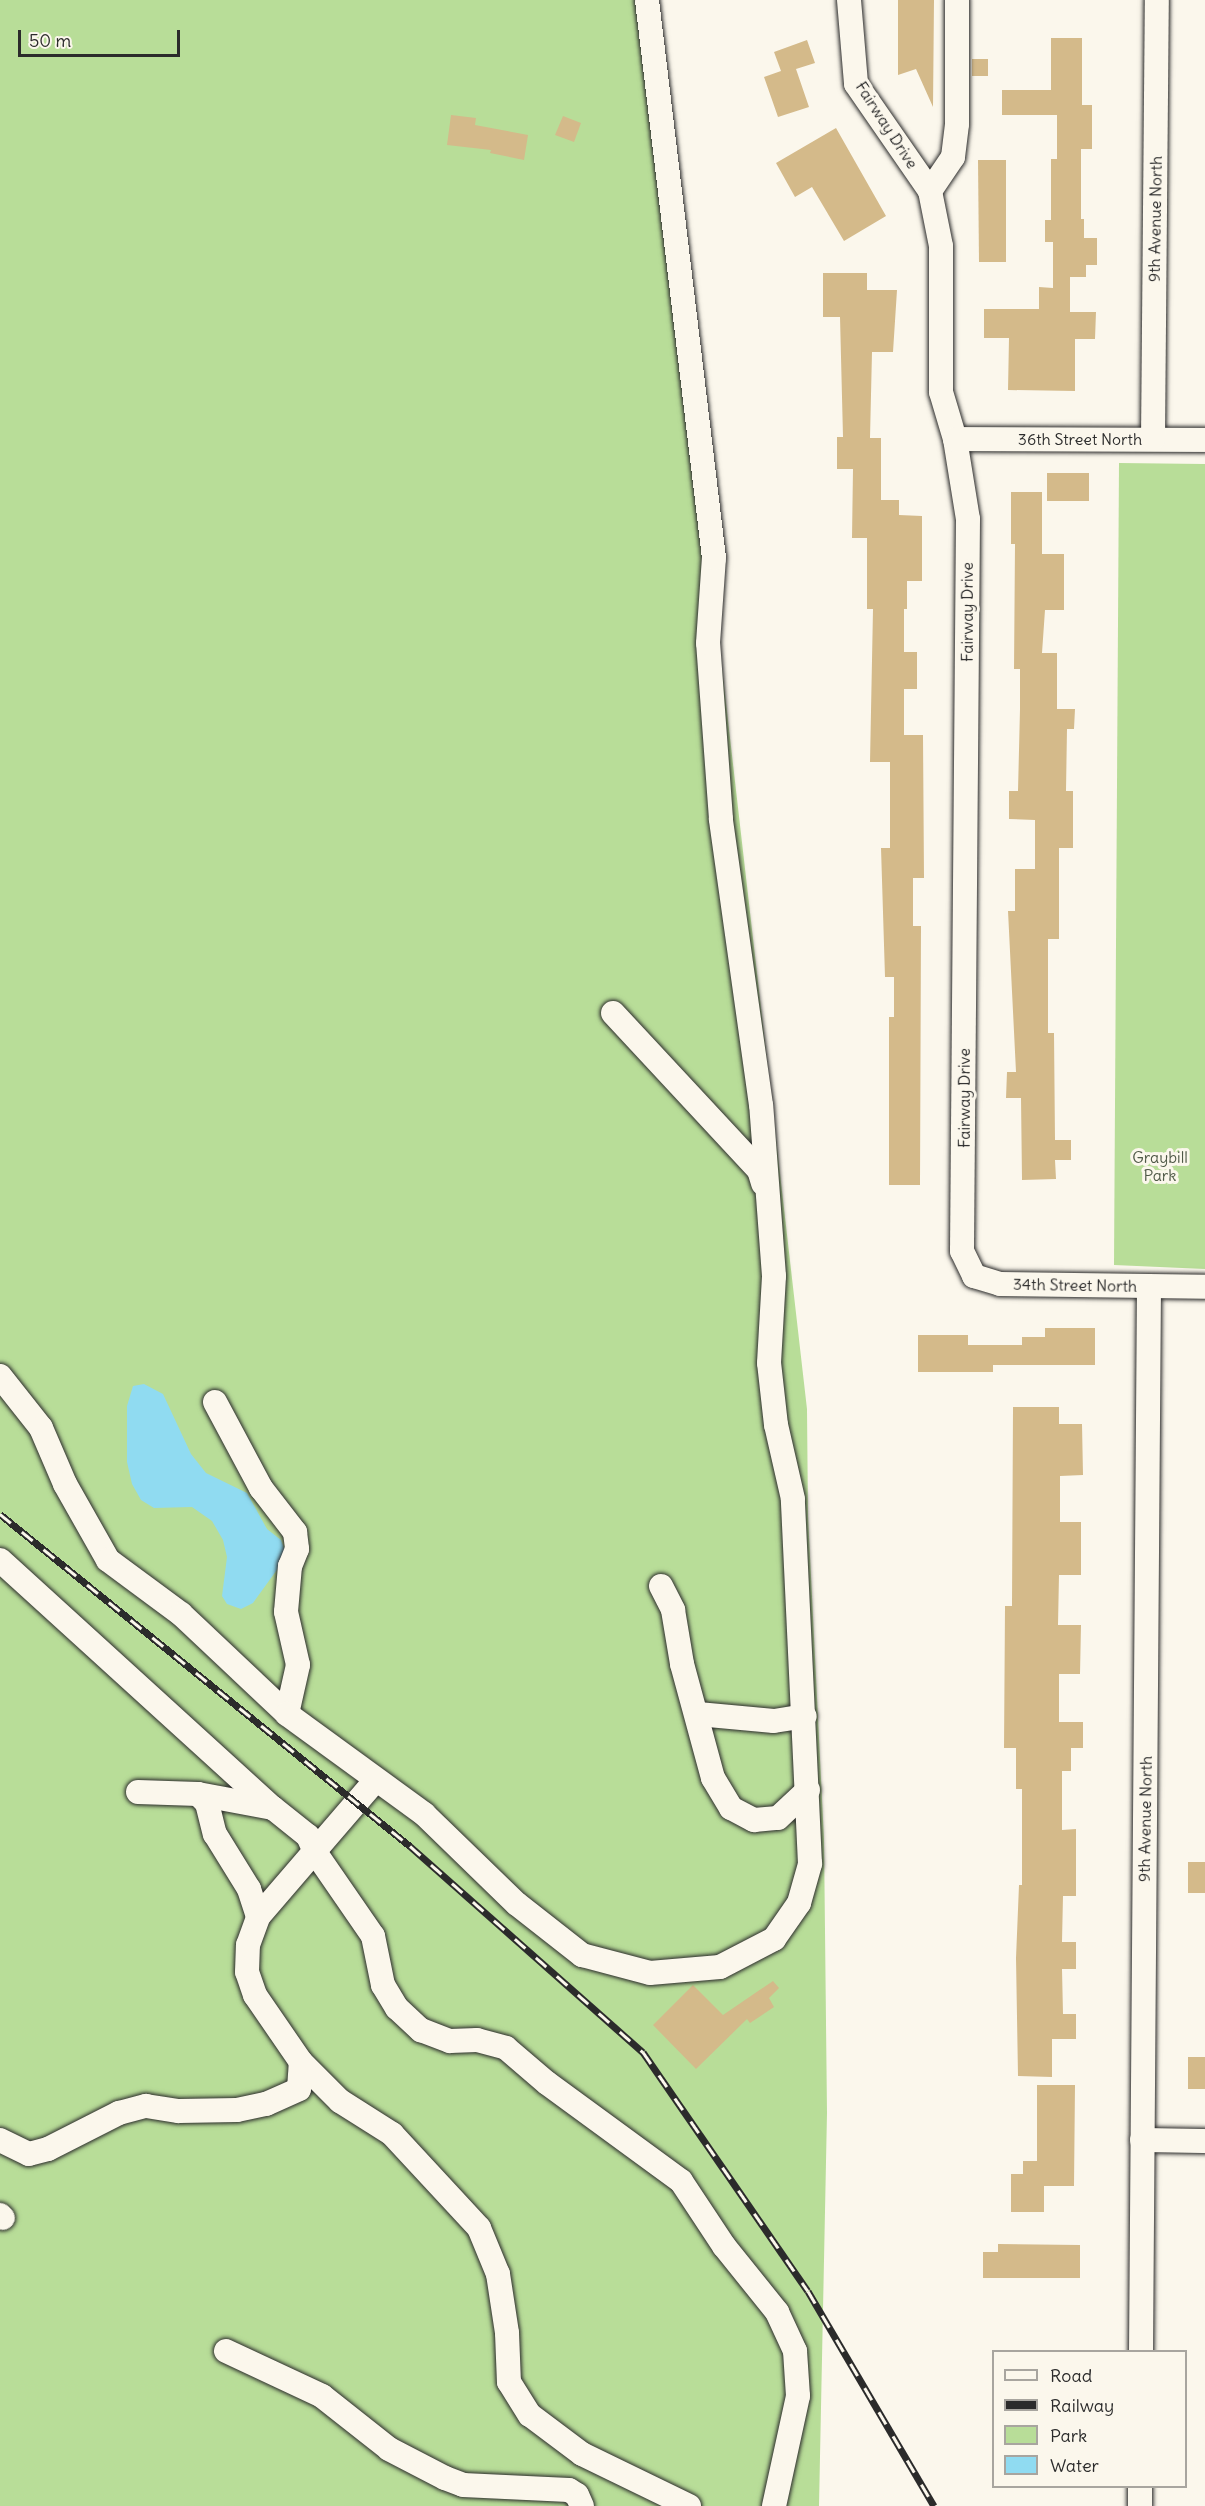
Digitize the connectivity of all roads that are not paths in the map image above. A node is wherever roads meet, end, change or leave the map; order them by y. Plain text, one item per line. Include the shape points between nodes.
1 (647, 0) edge
2 (849, 0) edge
3 (957, 0) edge
4 (1157, 0) edge
5 (930, 190) junction
6 (955, 439) junction
7 (1153, 439) junction
8 (1205, 440) edge
9 (613, 1012) dead end
10 (766, 1191) junction
11 (962, 1251) joint
12 (1149, 1287) junction
13 (1205, 1287) edge
14 (0, 1376) edge
15 (215, 1402) dead end
16 (0, 1560) edge
17 (661, 1586) dead end
18 (287, 1714) junction
19 (698, 1714) junction
20 (805, 1716) junction
21 (375, 1781) junction
22 (808, 1790) junction
23 (138, 1792) dead end
24 (198, 1794) junction
25 (273, 1808) junction
26 (315, 1852) junction
27 (258, 1917) junction
28 (301, 2062) junction
29 (0, 2140) edge
30 (1142, 2140) junction
31 (1205, 2141) edge
32 (1141, 2350) edge
33 (226, 2351) dead end
34 (1140, 2488) edge
35 (582, 2506) edge
36 (689, 2506) edge
37 (774, 2506) edge
38 (1140, 2506) edge

1 - 10 street via 714,558 708,643 721,819 747,985
2 - 5 street, Fairway Drive via 856,84
3 - 5 street via 957,124 952,156
4 - 7 street, 9th Avenue North
5 - 6 street, Fairway Drive via 941,246 941,392
6 - 7 street, 36th Street North
6 - 11 street, Fairway Drive via 968,519
7 - 8 street, 36th Street North
9 - 10 street via 759,1170
10 - 20 street via 774,1276 769,1364 776,1425 793,1499
11 - 12 street, 34th Street North via 974,1276 1000,1284
12 - 13 street, 34th Street North
12 - 30 street, 9th Avenue North
14 - 18 street via 41,1428 65,1484 108,1560 181,1614
15 - 18 street via 261,1488 295,1532 297,1549 290,1566 286,1612 298,1665
16 - 25 street
17 - 19 street via 673,1610 682,1664
18 - 21 street
19 - 20 street via 774,1721
19 - 22 street via 713,1778 731,1808 741,1815 754,1820 778,1818
20 - 22 street
21 - 22 street via 424,1814 517,1904 582,1955 650,1973 720,1967 774,1939 799,1903 810,1864
21 - 26 street
23 - 24 street
24 - 25 street
24 - 27 street via 207,1803 215,1834 249,1889
25 - 26 street via 309,1836
26 - 27 street
26 - 37 street via 373,1936 383,1985 397,2008 421,2030 450,2041 477,2040 506,2048 547,2083 681,2181 724,2246 777,2312 795,2351 798,2396
27 - 28 street via 248,1945 247,1972 268,2017
28 - 29 street via 299,2089 266,2104 202,2110 146,2106 119,2113 48,2149 29,2154
28 - 36 street via 340,2101 392,2134 479,2228 498,2274 507,2332 509,2382 530,2415 582,2454
30 - 31 street
30 - 32 street, 9th Avenue North
33 - 35 street via 322,2396 389,2449 445,2478 463,2485 568,2490
34 - 38 street

